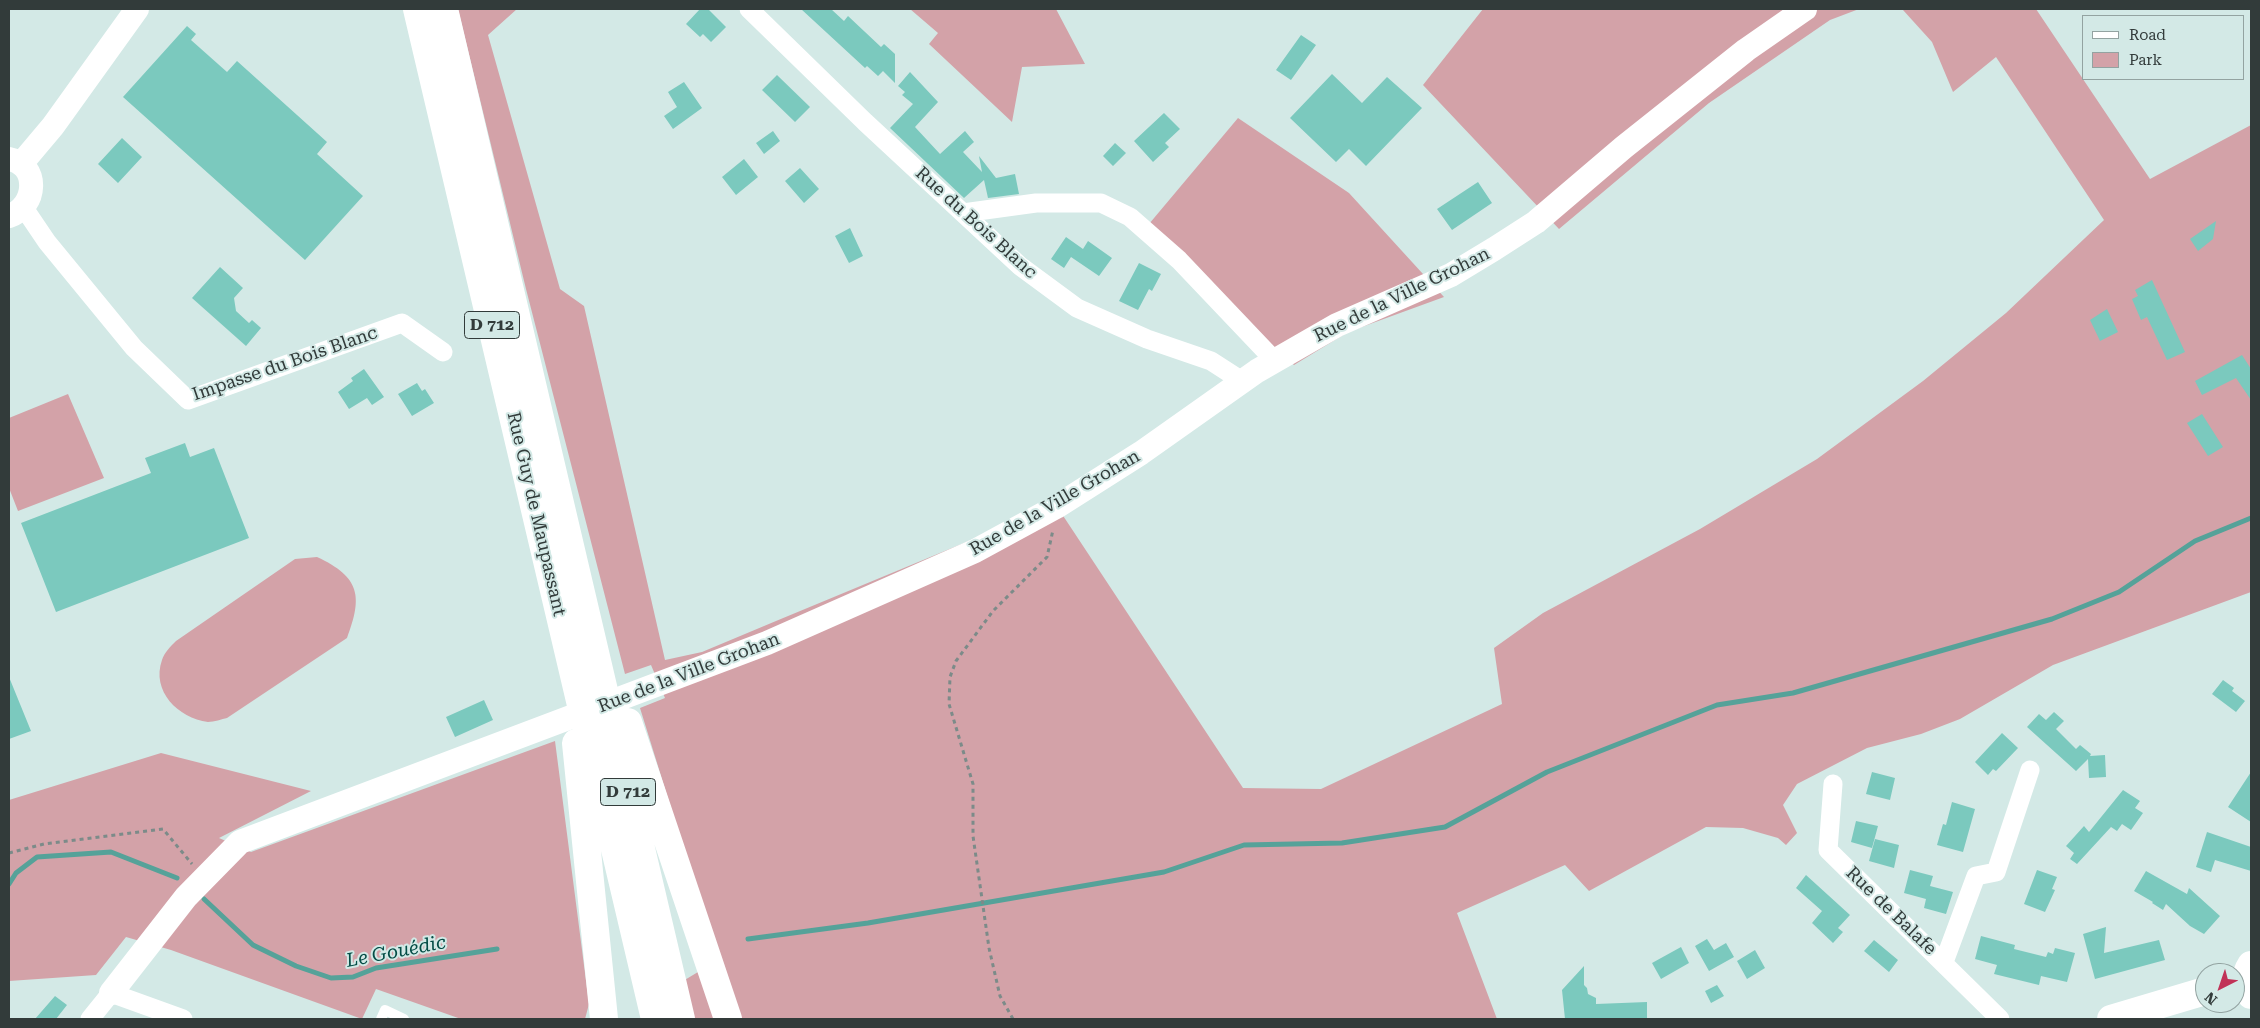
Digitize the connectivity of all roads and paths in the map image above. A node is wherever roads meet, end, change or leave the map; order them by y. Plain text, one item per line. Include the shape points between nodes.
1 (137, 9) edge
2 (417, 9) edge
3 (444, 9) edge
4 (749, 9) edge
5 (1804, 9) edge
6 (15, 161) edge
7 (16, 212) edge
8 (963, 213) junction
9 (443, 352) dead end
10 (1274, 361) junction
11 (1242, 380) junction
12 (1056, 507) junction
13 (574, 564) junction
14 (566, 642) junction
15 (2030, 770) dead end
16 (1833, 784) dead end
17 (9, 853) edge
18 (205, 878) junction
19 (1944, 962) junction
20 (111, 993) junction
21 (2195, 993) edge
22 (90, 1019) edge
23 (183, 1019) edge
24 (381, 1019) edge
25 (404, 1019) edge
26 (604, 1019) edge
27 (655, 1019) edge
28 (681, 1019) edge
29 (728, 1019) edge
30 (1013, 1019) edge
31 (2000, 1019) edge
32 (2110, 1019) edge

1 - 6 street via 53,126
2 - 14 main road, Rue Guy de Maupassant / D 712
3 - 13 main road, Rue Guy de Maupassant / D 712
4 - 8 street, Rue du Bois Blanc
5 - 10 street, Rue de la Ville Grohan via 1716,74 1536,222 1451,275 1337,326
6 - 7 street via 28,172 32,191
7 - 9 street, Impasse du Bois Blanc via 47,242 134,348 188,400 402,323
8 - 10 street via 1036,203 1101,203 1116,210 1130,217 1179,260
8 - 11 street, Rue du Bois Blanc via 1020,266 1077,308 1148,339 1212,361
10 - 11 street, Rue de la Ville Grohan
11 - 12 street, Rue de la Ville Grohan via 1141,453
12 - 18 street, Rue de la Ville Grohan via 975,551 768,643 240,842
12 - 30 path via 1047,557 993,611 956,661 950,677 949,704 972,784 973,836 989,948 1000,996
13 - 28 main road, Rue Guy de Maupassant / D 712
13 - 29 main road
14 - 26 main road
14 - 27 main road, Rue Guy de Maupassant / D 712
15 - 19 street via 1996,872 1976,876
16 - 19 street, Rue de Balafe via 1828,850
17 - 18 path via 44,844 163,829
18 - 20 street, Rue de la Ville Grohan via 186,897
19 - 31 street, Rue de Balafe
20 - 22 street
20 - 23 street
21 - 32 main road
24 - 25 lane via 385,1010

